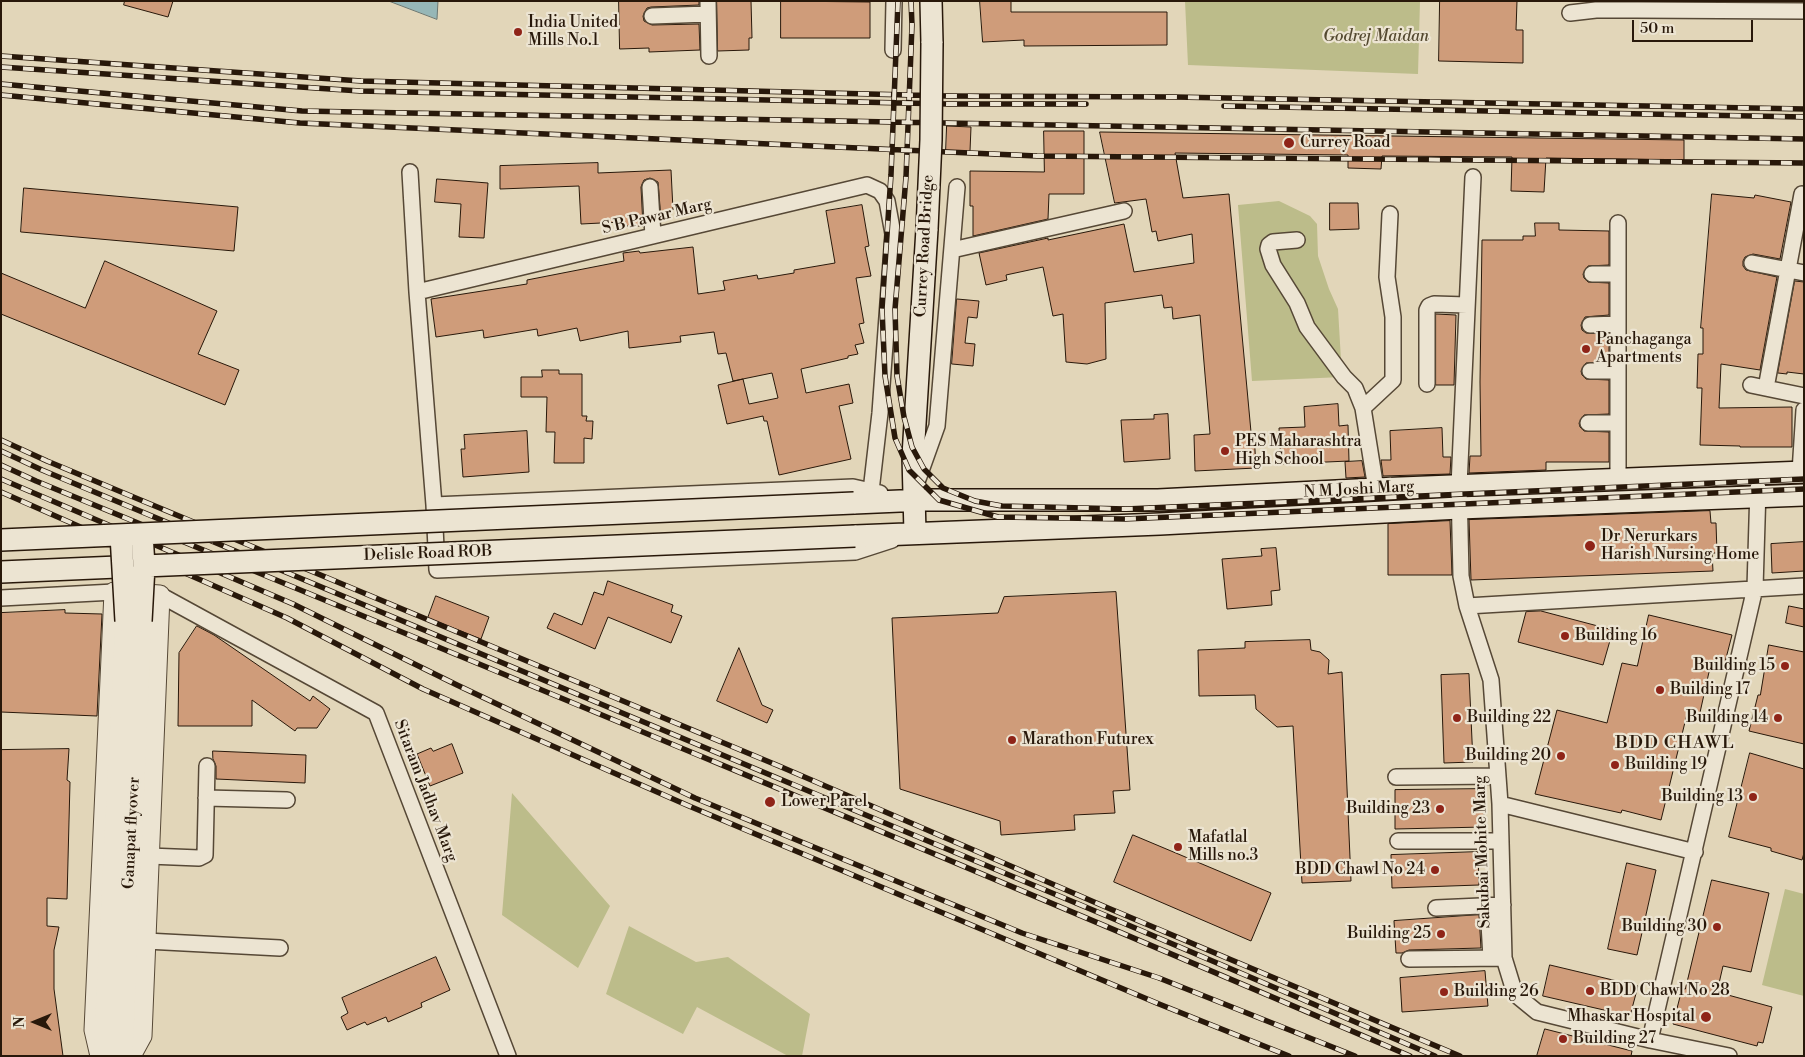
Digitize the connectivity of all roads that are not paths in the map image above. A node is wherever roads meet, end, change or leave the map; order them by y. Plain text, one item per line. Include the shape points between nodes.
1 (894, 1) edge
2 (931, 1) edge
3 (708, 8) edge
4 (1804, 11) edge
5 (1570, 13) dead end
6 (652, 16) dead end
7 (892, 50) dead end
8 (709, 56) dead end
9 (410, 172) dead end
10 (1473, 177) dead end
11 (650, 187) dead end
12 (957, 187) dead end
13 (1802, 194) dead end
14 (1124, 210) dead end
15 (1390, 214) dead end
16 (1618, 223) dead end
17 (653, 236) junction
18 (1297, 240) dead end
19 (952, 250) junction
20 (1752, 263) dead end
21 (1788, 270) junction
22 (1804, 273) edge
23 (1592, 274) dead end
24 (1618, 274) junction
25 (417, 292) junction
26 (1468, 305) junction
27 (1618, 324) junction
28 (1590, 325) dead end
29 (1590, 371) dead end
30 (1618, 371) junction
31 (1427, 384) dead end
32 (1804, 396) edge
33 (1363, 408) junction
34 (1804, 410) edge
35 (1588, 423) dead end
36 (1618, 423) junction
37 (1802, 472) edge
38 (1759, 474) junction
39 (1618, 479) junction
40 (1459, 486) junction
41 (1376, 489) junction
42 (1804, 495) edge
43 (914, 496) junction
44 (862, 497) junction
45 (1758, 497) junction
46 (434, 505) junction
47 (1459, 508) junction
48 (915, 533) junction
49 (142, 534) junction
50 (122, 535) junction
51 (856, 536) joint
52 (1, 540) edge
53 (134, 566) junction
54 (1, 572) edge
55 (1804, 586) edge
56 (1755, 588) junction
57 (114, 592) junction
58 (160, 595) junction
59 (1, 598) edge
60 (1468, 606) junction
61 (207, 766) dead end
62 (1498, 776) junction
63 (1396, 777) dead end
64 (206, 798) junction
65 (287, 800) dead end
66 (1500, 804) junction
67 (1398, 841) dead end
68 (1501, 841) junction
69 (1695, 852) junction
70 (149, 856) junction
71 (1496, 905) junction
72 (1436, 908) dead end
73 (146, 941) junction
74 (280, 948) dead end
75 (1498, 958) junction
76 (1409, 959) dead end
77 (1650, 1040) junction
78 (114, 1052) edge
79 (508, 1056) edge
80 (1729, 1056) edge

1 - 7 street
2 - 43 main road, Currey Road Bridge, bridge via 931,140 913,456
3 - 6 street
3 - 8 street
4 - 5 street via 1596,10
9 - 25 street
10 - 26 street, Sakubai Mohite Marg
11 - 17 street
12 - 19 street
13 - 21 street
14 - 19 street
15 - 33 street via 1387,277 1393,317 1393,380
16 - 24 street
17 - 25 street, S B Pawar Marg
17 - 44 street, S B Pawar Marg via 867,186 880,191 887,201 892,234 880,413
18 - 33 street via 1269,245 1273,265 1307,326 1344,377 1356,388
19 - 43 street via 937,426
20 - 21 street
21 - 22 street
21 - 32 street via 1758,387
23 - 24 street
24 - 27 street
25 - 46 street
26 - 31 street via 1429,306
26 - 40 street, Sakubai Mohite Marg
27 - 28 street
27 - 30 street
29 - 30 street
30 - 36 street
33 - 41 street
34 - 37 street
35 - 36 street
36 - 39 street
37 - 38 main road, N M Joshi Marg
38 - 39 main road, N M Joshi Marg
38 - 45 street
39 - 40 main road, N M Joshi Marg
40 - 41 main road, N M Joshi Marg
40 - 47 street, Sakubai Mohite Marg
41 - 43 main road, N M Joshi Marg via 1158,500
42 - 45 main road, N M Joshi Marg
43 - 44 main road, N M Joshi Marg
43 - 48 main road, Currey Road Bridge
44 - 46 street via 853,487
44 - 49 main road, Delisle Road ROB, bridge
45 - 47 main road, N M Joshi Marg
45 - 56 street
46 - 48 street via 437,570 856,552
47 - 48 main road, N M Joshi Marg
47 - 60 street, Sakubai Mohite Marg via 1461,576
48 - 51 main road, N M Joshi Marg
49 - 50 main road, Delisle Road ROB, bridge
49 - 53 main road, bridge
50 - 52 main road, Delisle Road ROB, bridge
50 - 53 main road, bridge
51 - 53 main road, Delisle Road ROB, bridge
53 - 54 main road, Delisle Road ROB
53 - 78 main road, Ganapat flyover, bridge
55 - 56 street
56 - 60 street
56 - 69 street
57 - 58 street
57 - 59 street
57 - 78 street via 94,1030
58 - 70 street
58 - 79 street, Sitaram Jadhav Marg via 376,714
60 - 62 street, Sakubai Mohite Marg via 1491,680
61 - 64 street
62 - 63 street
62 - 66 street, Sakubai Mohite Marg
64 - 65 street
64 - 70 street via 203,857
66 - 68 street, Sakubai Mohite Marg
66 - 69 street
67 - 68 street
68 - 71 street, Sakubai Mohite Marg
69 - 77 street
70 - 73 street
71 - 72 street
71 - 75 street, Sakubai Mohite Marg
73 - 74 street
73 - 78 street via 142,1036
75 - 76 street
75 - 77 street, Sakubai Mohite Marg via 1515,994 1537,1012
77 - 80 street, Sakubai Mohite Marg

